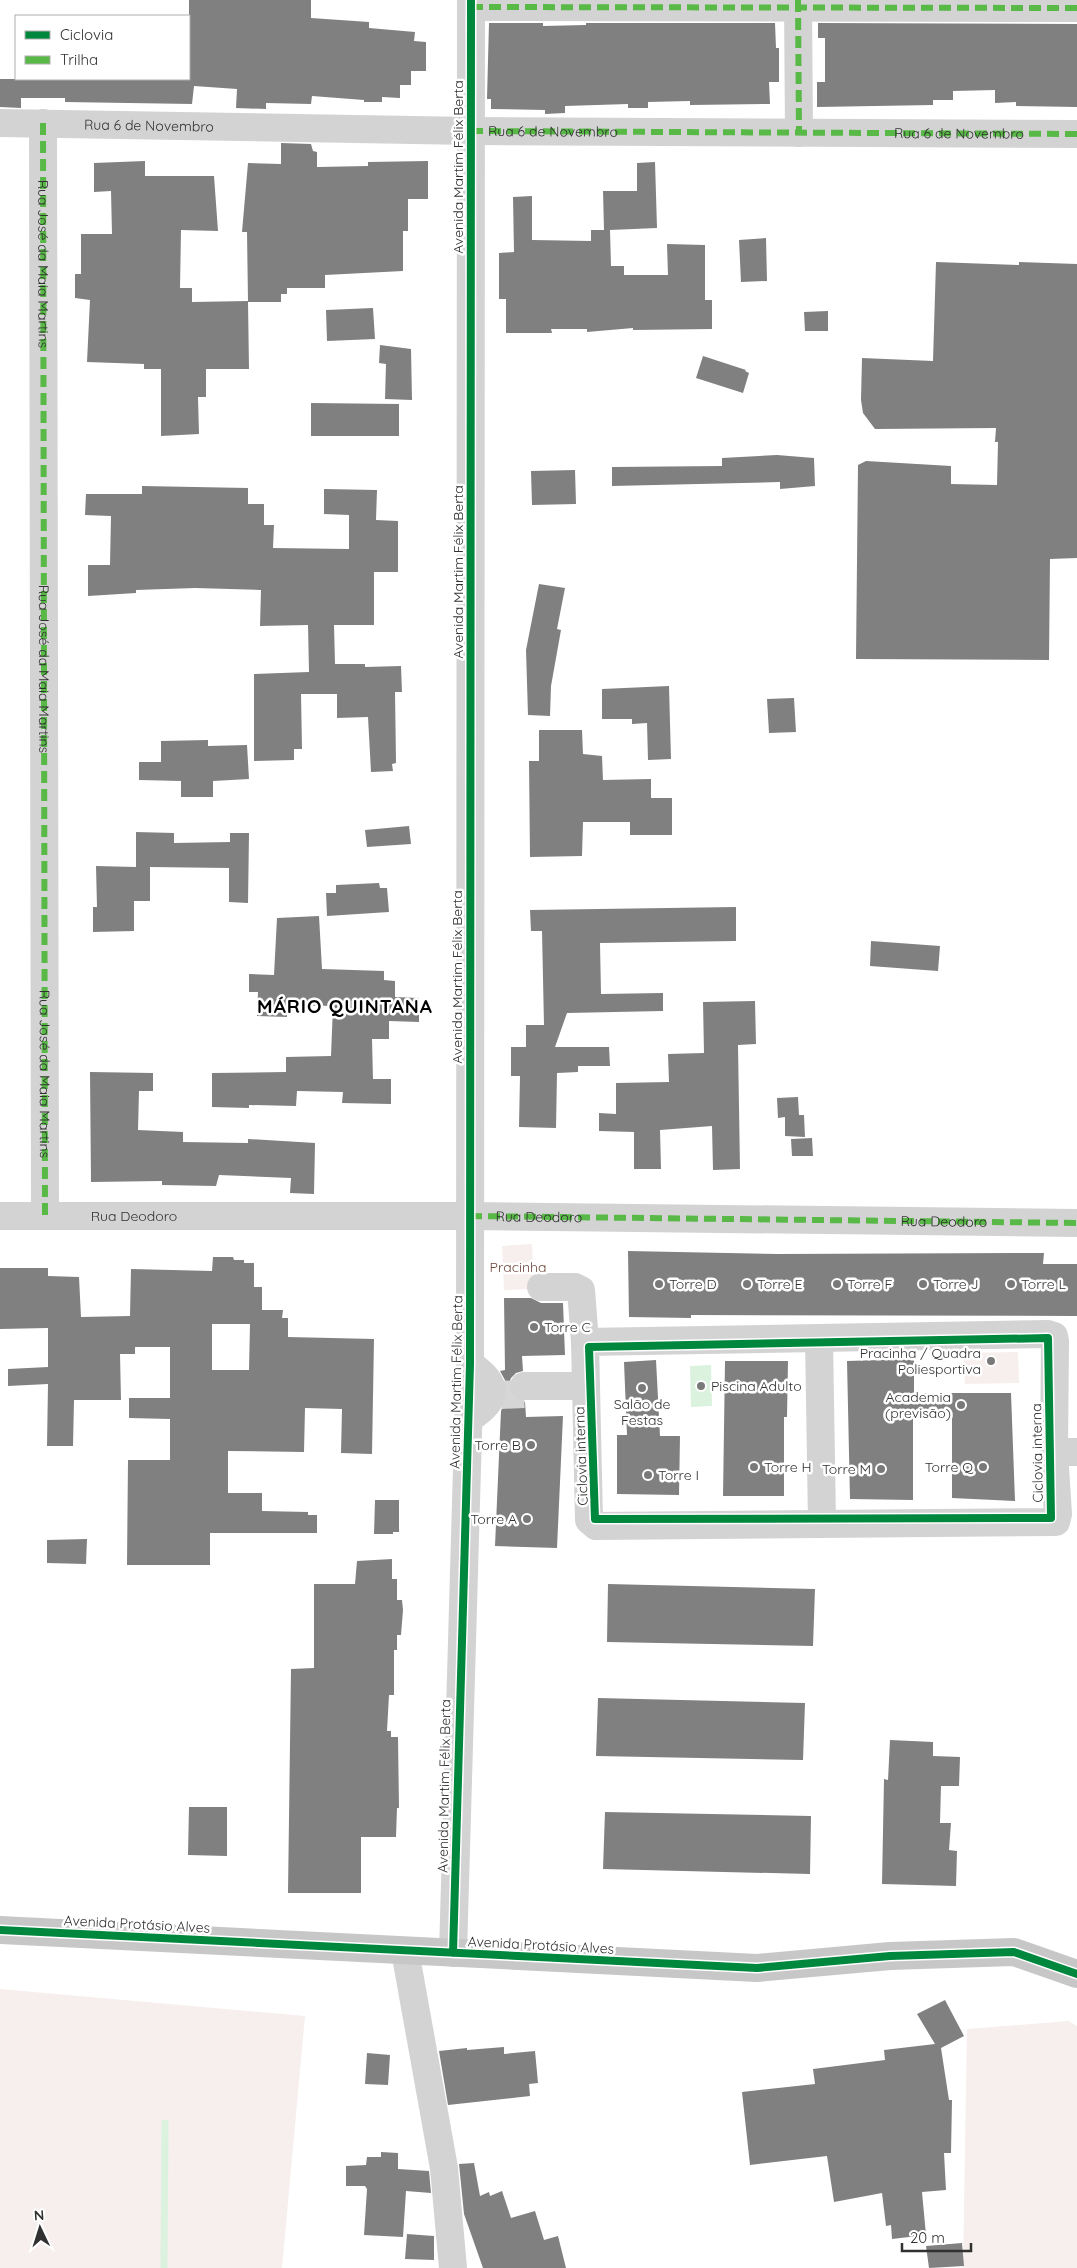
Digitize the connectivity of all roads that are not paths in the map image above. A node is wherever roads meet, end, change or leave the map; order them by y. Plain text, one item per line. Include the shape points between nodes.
1 (471, 4) edge
2 (798, 4) edge
3 (1077, 8) edge
4 (0, 123) edge
5 (43, 123) junction
6 (471, 130) junction
7 (799, 133) junction
8 (1077, 134) edge
9 (0, 1216) edge
10 (45, 1216) junction
11 (470, 1216) junction
12 (1077, 1224) edge
13 (541, 1287) dead end
14 (819, 1338) junction
15 (585, 1342) junction
16 (470, 1364) junction
17 (586, 1390) junction
18 (506, 1391) junction
19 (469, 1419) junction
20 (1066, 1460) edge
21 (822, 1523) junction
22 (0, 1930) edge
23 (405, 1951) junction
24 (452, 1953) junction
25 (1077, 1974) edge
26 (453, 2268) edge

1 - 2 street
1 - 6 street, Avenida Martim Félix Berta
2 - 3 street
2 - 7 street
4 - 5 street, Rua 6 de Novembro
5 - 6 street, Rua 6 de Novembro
5 - 10 street, Rua José da Maia Martins
6 - 7 street, Rua 6 de Novembro
6 - 11 street, Avenida Martim Félix Berta
7 - 8 street, Rua 6 de Novembro
9 - 10 street, Rua Deodoro
10 - 11 street, Rua Deodoro
11 - 12 street, Rua Deodoro
11 - 16 street, Avenida Martim Félix Berta
13 - 15 street via 575,1287 581,1290
14 - 15 street
14 - 20 street via 1054,1336
14 - 21 street
15 - 17 street
16 - 18 street
16 - 19 street, Avenida Martim Félix Berta
17 - 18 street
17 - 21 street via 588,1520 592,1524
18 - 19 street
19 - 24 street, Avenida Martim Félix Berta
20 - 21 street via 1056,1522
22 - 23 main road, Avenida Protásio Alves
23 - 24 main road, Avenida Protásio Alves
23 - 26 street via 444,2168
24 - 25 main road, Avenida Protásio Alves via 757,1968 890,1956 1014,1952

